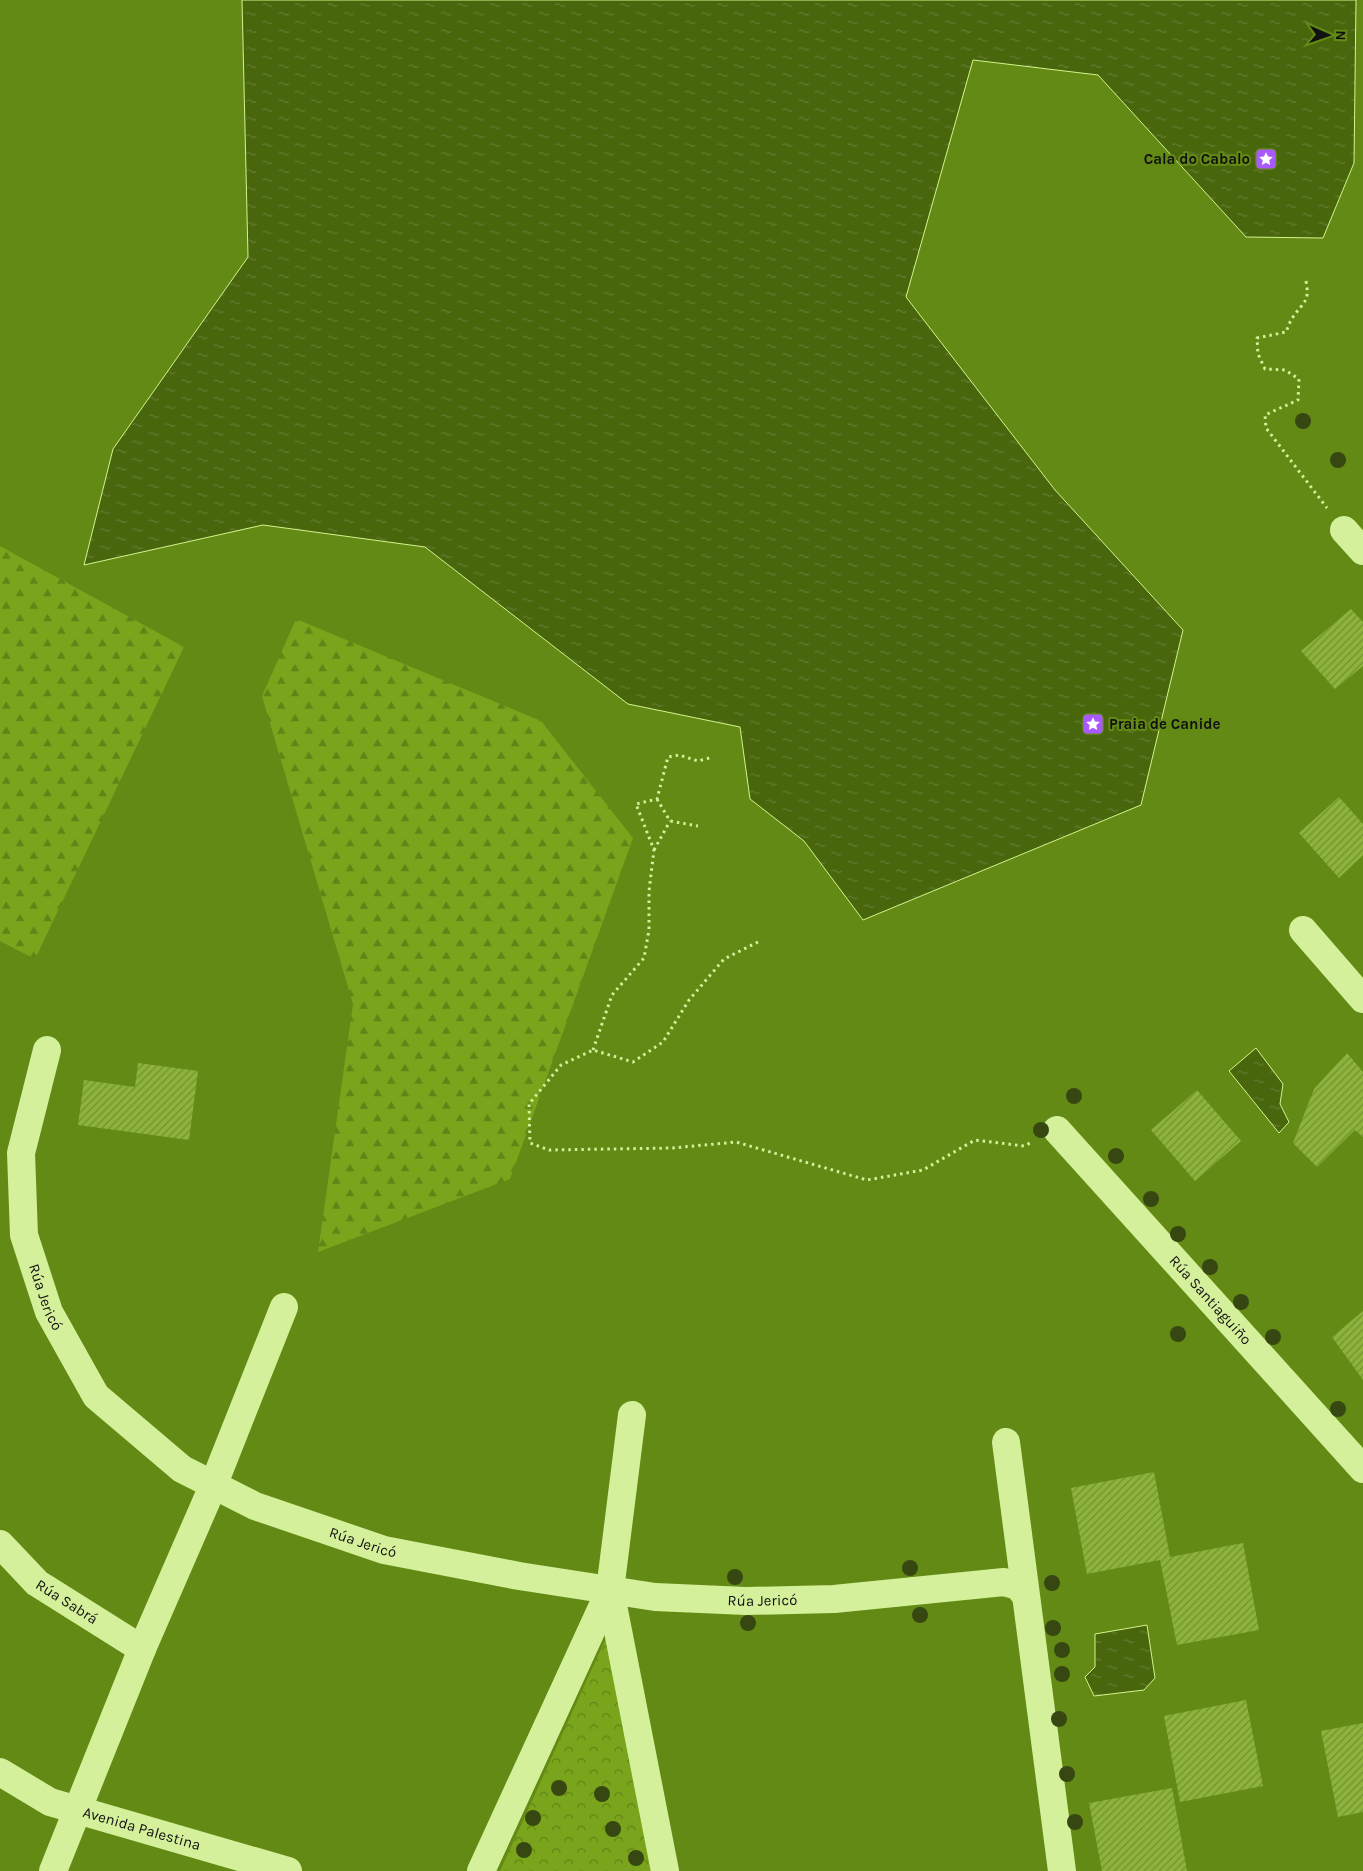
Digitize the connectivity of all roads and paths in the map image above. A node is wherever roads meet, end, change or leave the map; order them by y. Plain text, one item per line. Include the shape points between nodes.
1 (1306, 281) dead end
2 (1344, 530) joint
3 (1363, 550) edge
4 (713, 757) dead end
5 (658, 800) junction
6 (670, 821) junction
7 (698, 826) dead end
8 (654, 850) junction
9 (1303, 930) dead end
10 (758, 942) dead end
11 (1363, 999) edge
12 (47, 1050) dead end
13 (592, 1050) junction
14 (1057, 1130) joint
15 (284, 1308) dead end
16 (632, 1415) dead end
17 (1006, 1442) dead end
18 (1363, 1469) edge
19 (213, 1486) junction
20 (0, 1544) edge
21 (610, 1590) junction
22 (1025, 1595) junction
23 (142, 1648) junction
24 (0, 1772) edge
25 (78, 1810) junction
26 (53, 1871) edge
27 (288, 1871) edge
28 (481, 1871) edge
29 (665, 1871) edge
30 (1062, 1871) edge

1 - 2 path via 1309,295 1286,332 1256,338 1258,354 1265,369 1285,370 1299,379 1298,400 1265,415 1266,428
2 - 3 street
4 - 5 path via 698,761 679,755 668,757
5 - 6 path
5 - 8 path via 636,804
6 - 7 path
6 - 8 path
8 - 13 path via 644,958 612,995
9 - 11 street
10 - 13 path via 724,959 689,1000 663,1042 633,1062
12 - 19 street, Rúa Jericó via 21,1154 24,1235 49,1312 96,1396 182,1469
13 - 14 path via 560,1065 529,1104 530,1142 549,1150 673,1148 736,1142 867,1180 923,1170 975,1140 1024,1146
14 - 18 street, Rúa Santiaguiño
15 - 19 street
16 - 21 street
17 - 22 street
19 - 21 street, Rúa Jericó via 255,1506 384,1550
19 - 23 street
20 - 23 street, Rúa Sabrá via 37,1583
21 - 22 street, Rúa Jericó via 655,1598 746,1601 834,1599 1004,1582 1018,1586
21 - 28 street
21 - 29 street
22 - 30 street
23 - 25 street
24 - 25 street, Avenida Palestina via 50,1802
25 - 26 street
25 - 27 street, Avenida Palestina

